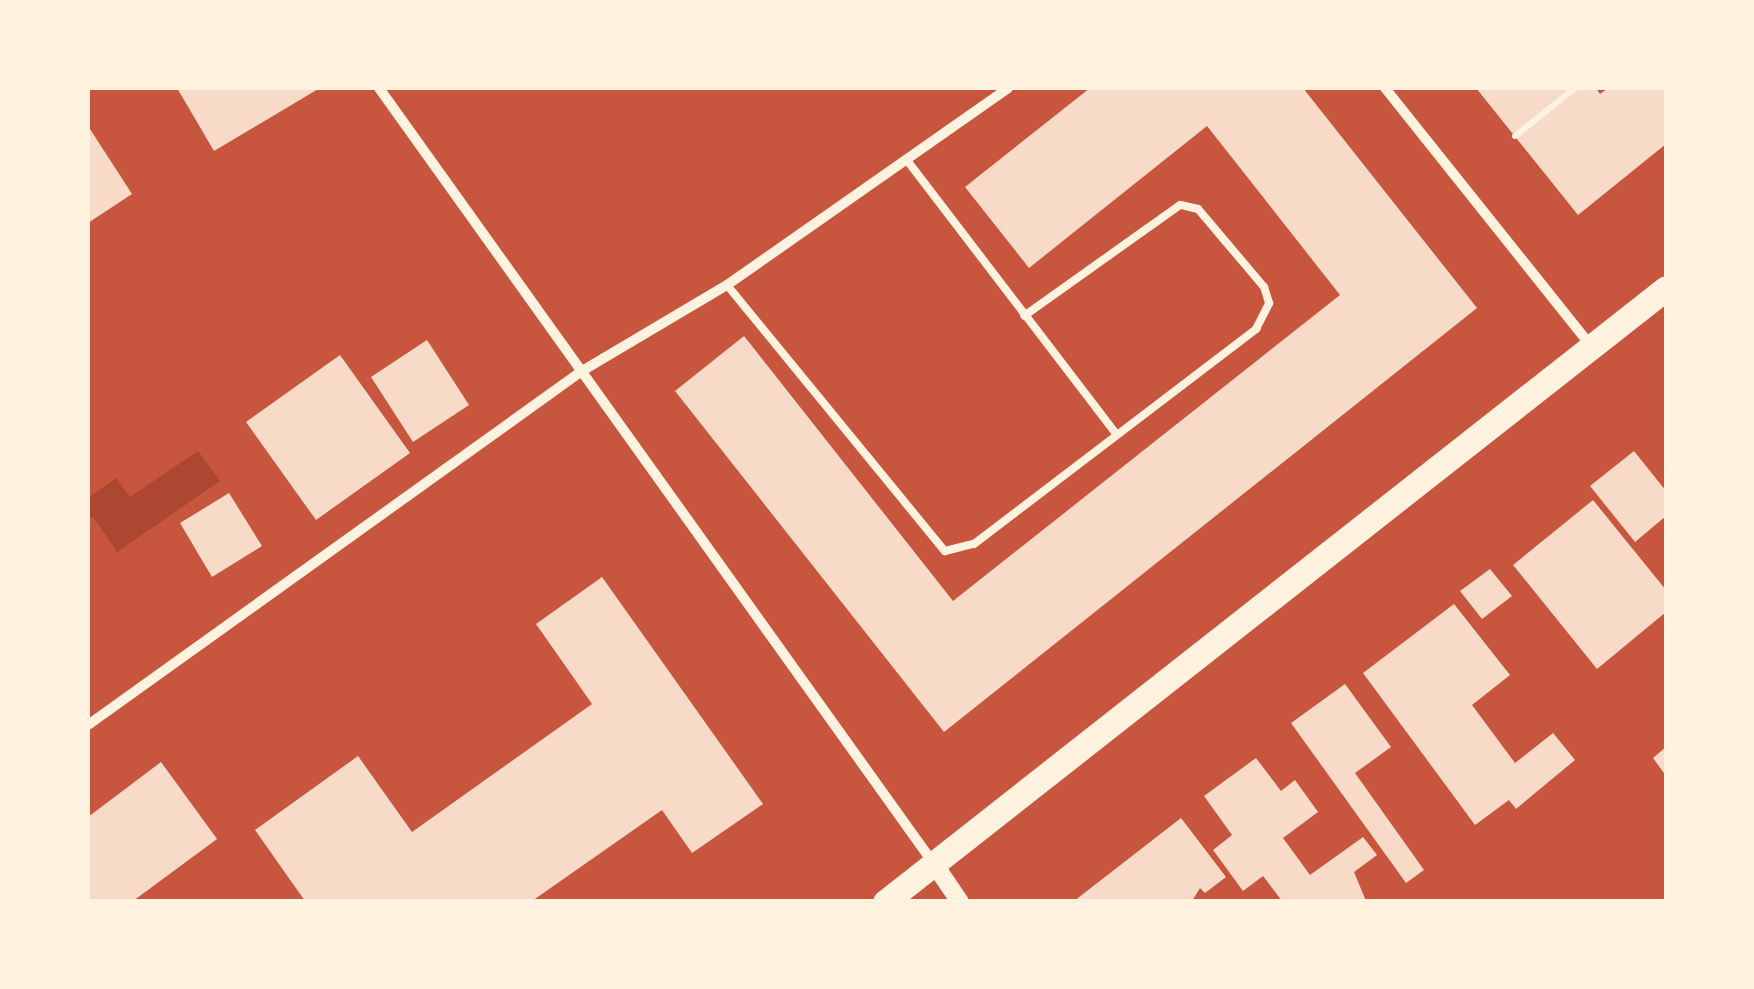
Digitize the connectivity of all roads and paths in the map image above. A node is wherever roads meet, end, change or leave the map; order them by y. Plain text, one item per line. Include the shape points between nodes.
1 (379, 88) edge
2 (1008, 88) edge
3 (1386, 88) edge
4 (1575, 88) edge
5 (1515, 136) dead end
6 (906, 159) junction
7 (727, 285) junction
8 (1665, 292) edge
9 (1024, 316) junction
10 (1592, 346) junction
11 (582, 372) junction
12 (1116, 434) junction
13 (88, 725) edge
14 (935, 865) junction
15 (885, 902) edge
16 (960, 902) edge

1 - 11 street
2 - 6 street
3 - 10 street
4 - 5 path
6 - 7 street
6 - 9 lane
7 - 11 street
7 - 12 lane via 945,550 974,544
8 - 10 main road
9 - 12 lane
9 - 12 lane via 1180,205 1198,208 1264,288 1267,315 1256,329
10 - 14 main road
11 - 13 street
11 - 14 street
14 - 15 main road
14 - 16 street

